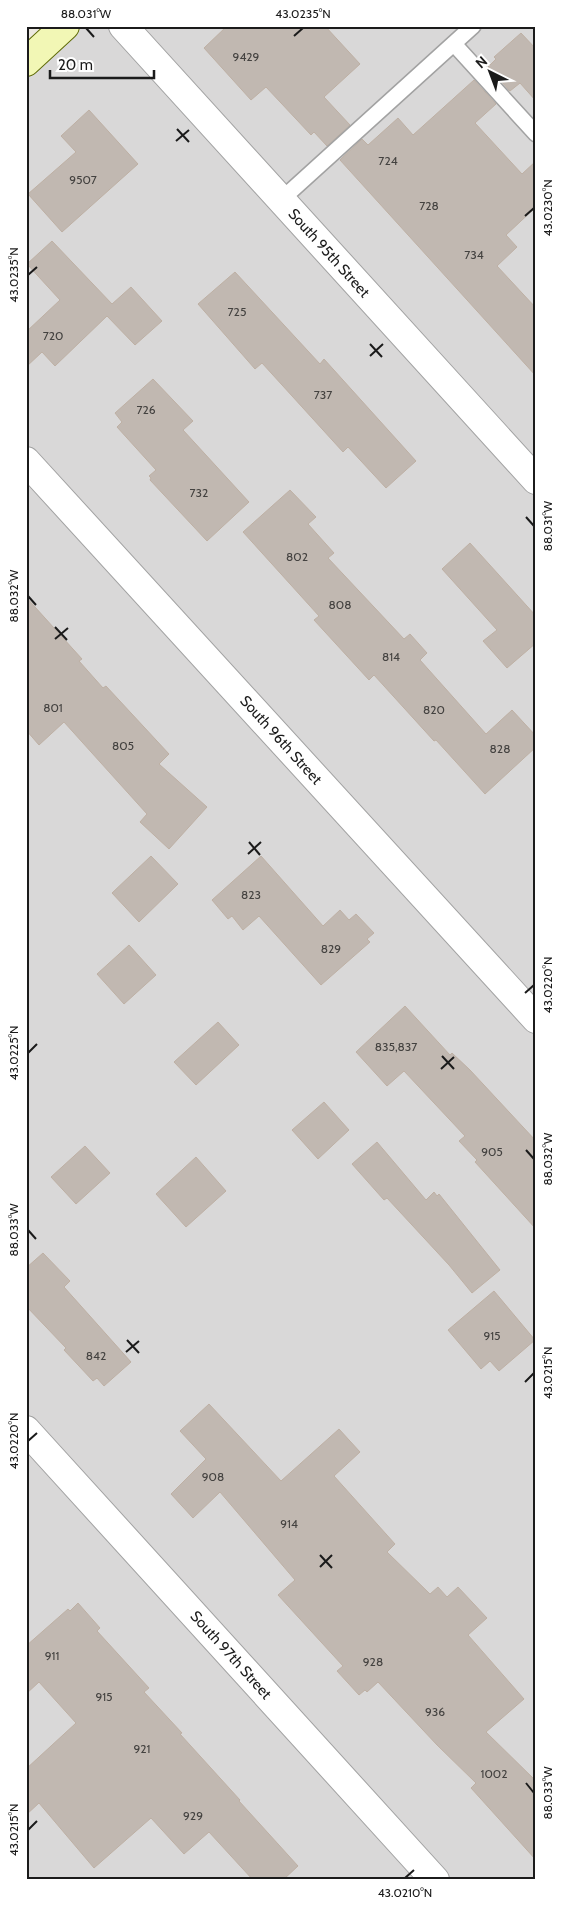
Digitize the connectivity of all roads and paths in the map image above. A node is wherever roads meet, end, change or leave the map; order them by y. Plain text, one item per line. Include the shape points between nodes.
1 (65, 26) edge
2 (123, 26) edge
3 (473, 26) edge
4 (454, 44) junction
5 (26, 62) edge
6 (536, 134) edge
7 (281, 200) junction
8 (26, 461) edge
9 (536, 480) edge
10 (536, 1019) edge
11 (26, 1430) edge
12 (435, 1880) edge

1 - 5 street
2 - 7 street, South 95th Street
3 - 4 lane
4 - 6 lane
4 - 7 lane
7 - 9 street, South 95th Street
8 - 10 street, South 96th Street
11 - 12 street, South 97th Street

